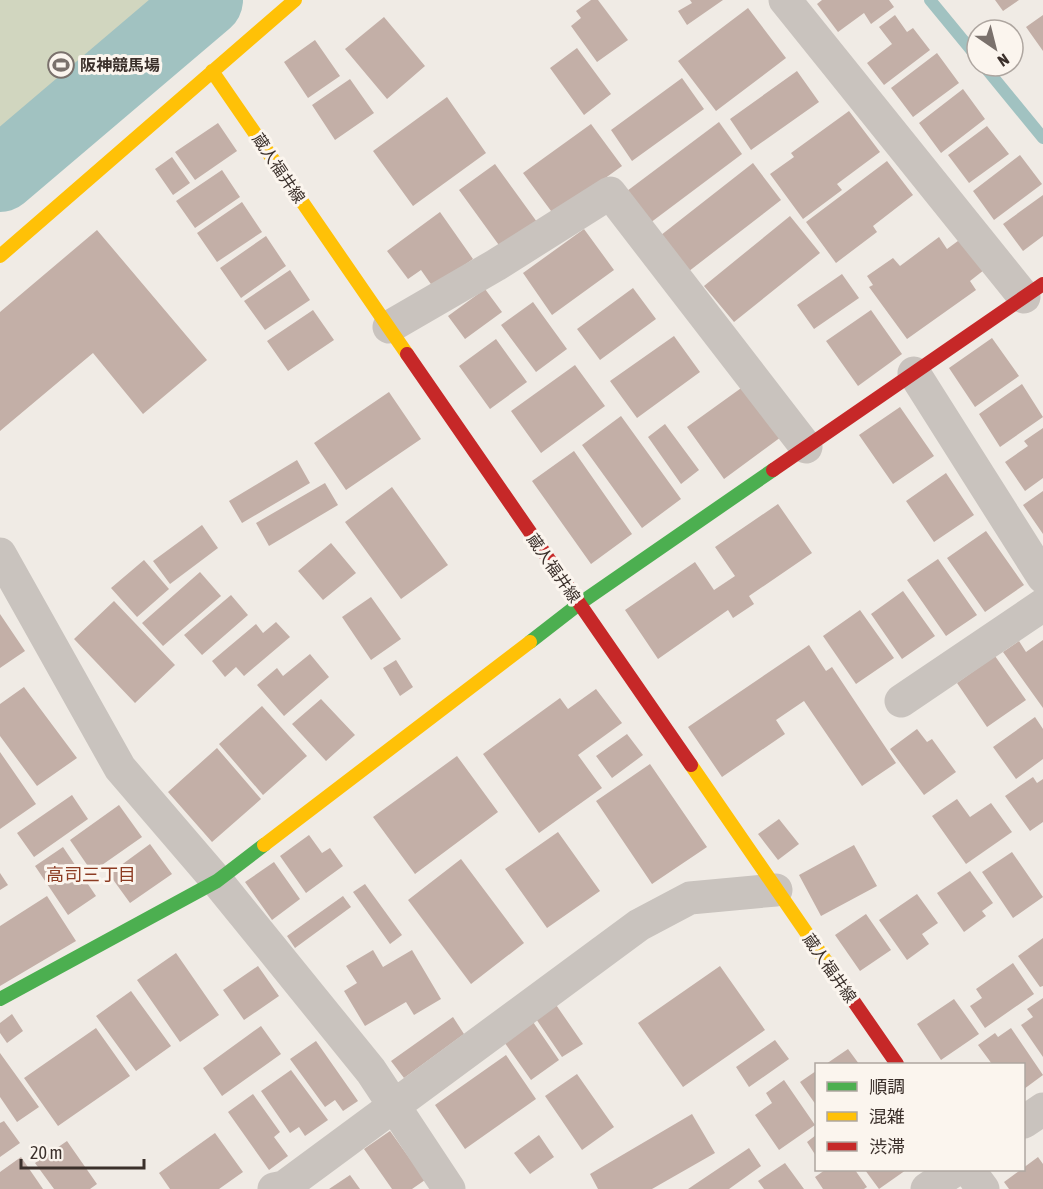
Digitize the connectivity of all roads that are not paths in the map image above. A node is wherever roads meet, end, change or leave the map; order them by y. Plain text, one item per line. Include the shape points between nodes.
1 (295, 0) edge
2 (785, 0) edge
3 (212, 71) junction
4 (0, 256) edge
5 (1033, 290) edge
6 (388, 327) junction
7 (914, 373) junction
8 (806, 447) junction
9 (0, 554) edge
10 (1043, 577) edge
11 (579, 604) junction
12 (1043, 605) edge
13 (901, 701) dead end
14 (217, 881) junction
15 (776, 890) junction
16 (0, 999) edge
17 (896, 1063) edge
18 (394, 1106) junction
19 (1043, 1109) edge
20 (1025, 1121) edge
21 (954, 1171) edge
22 (970, 1171) edge
23 (274, 1189) edge
24 (449, 1189) edge
25 (927, 1189) edge
26 (983, 1189) edge

1 - 3 street
2 - 5 street
3 - 4 street
3 - 6 street, 蔵人福井線
5 - 7 street
6 - 8 street via 496,266 610,193
6 - 11 street, 蔵人福井線
7 - 8 street
7 - 10 street
8 - 11 street
9 - 14 street via 120,768
11 - 14 street
11 - 15 street, 蔵人福井線
12 - 13 street
14 - 16 street
14 - 18 street via 371,1071
15 - 17 street, 蔵人福井線
15 - 18 street via 690,898 639,925
18 - 23 street via 284,1187
18 - 24 street
19 - 20 street
21 - 25 street
22 - 26 street

